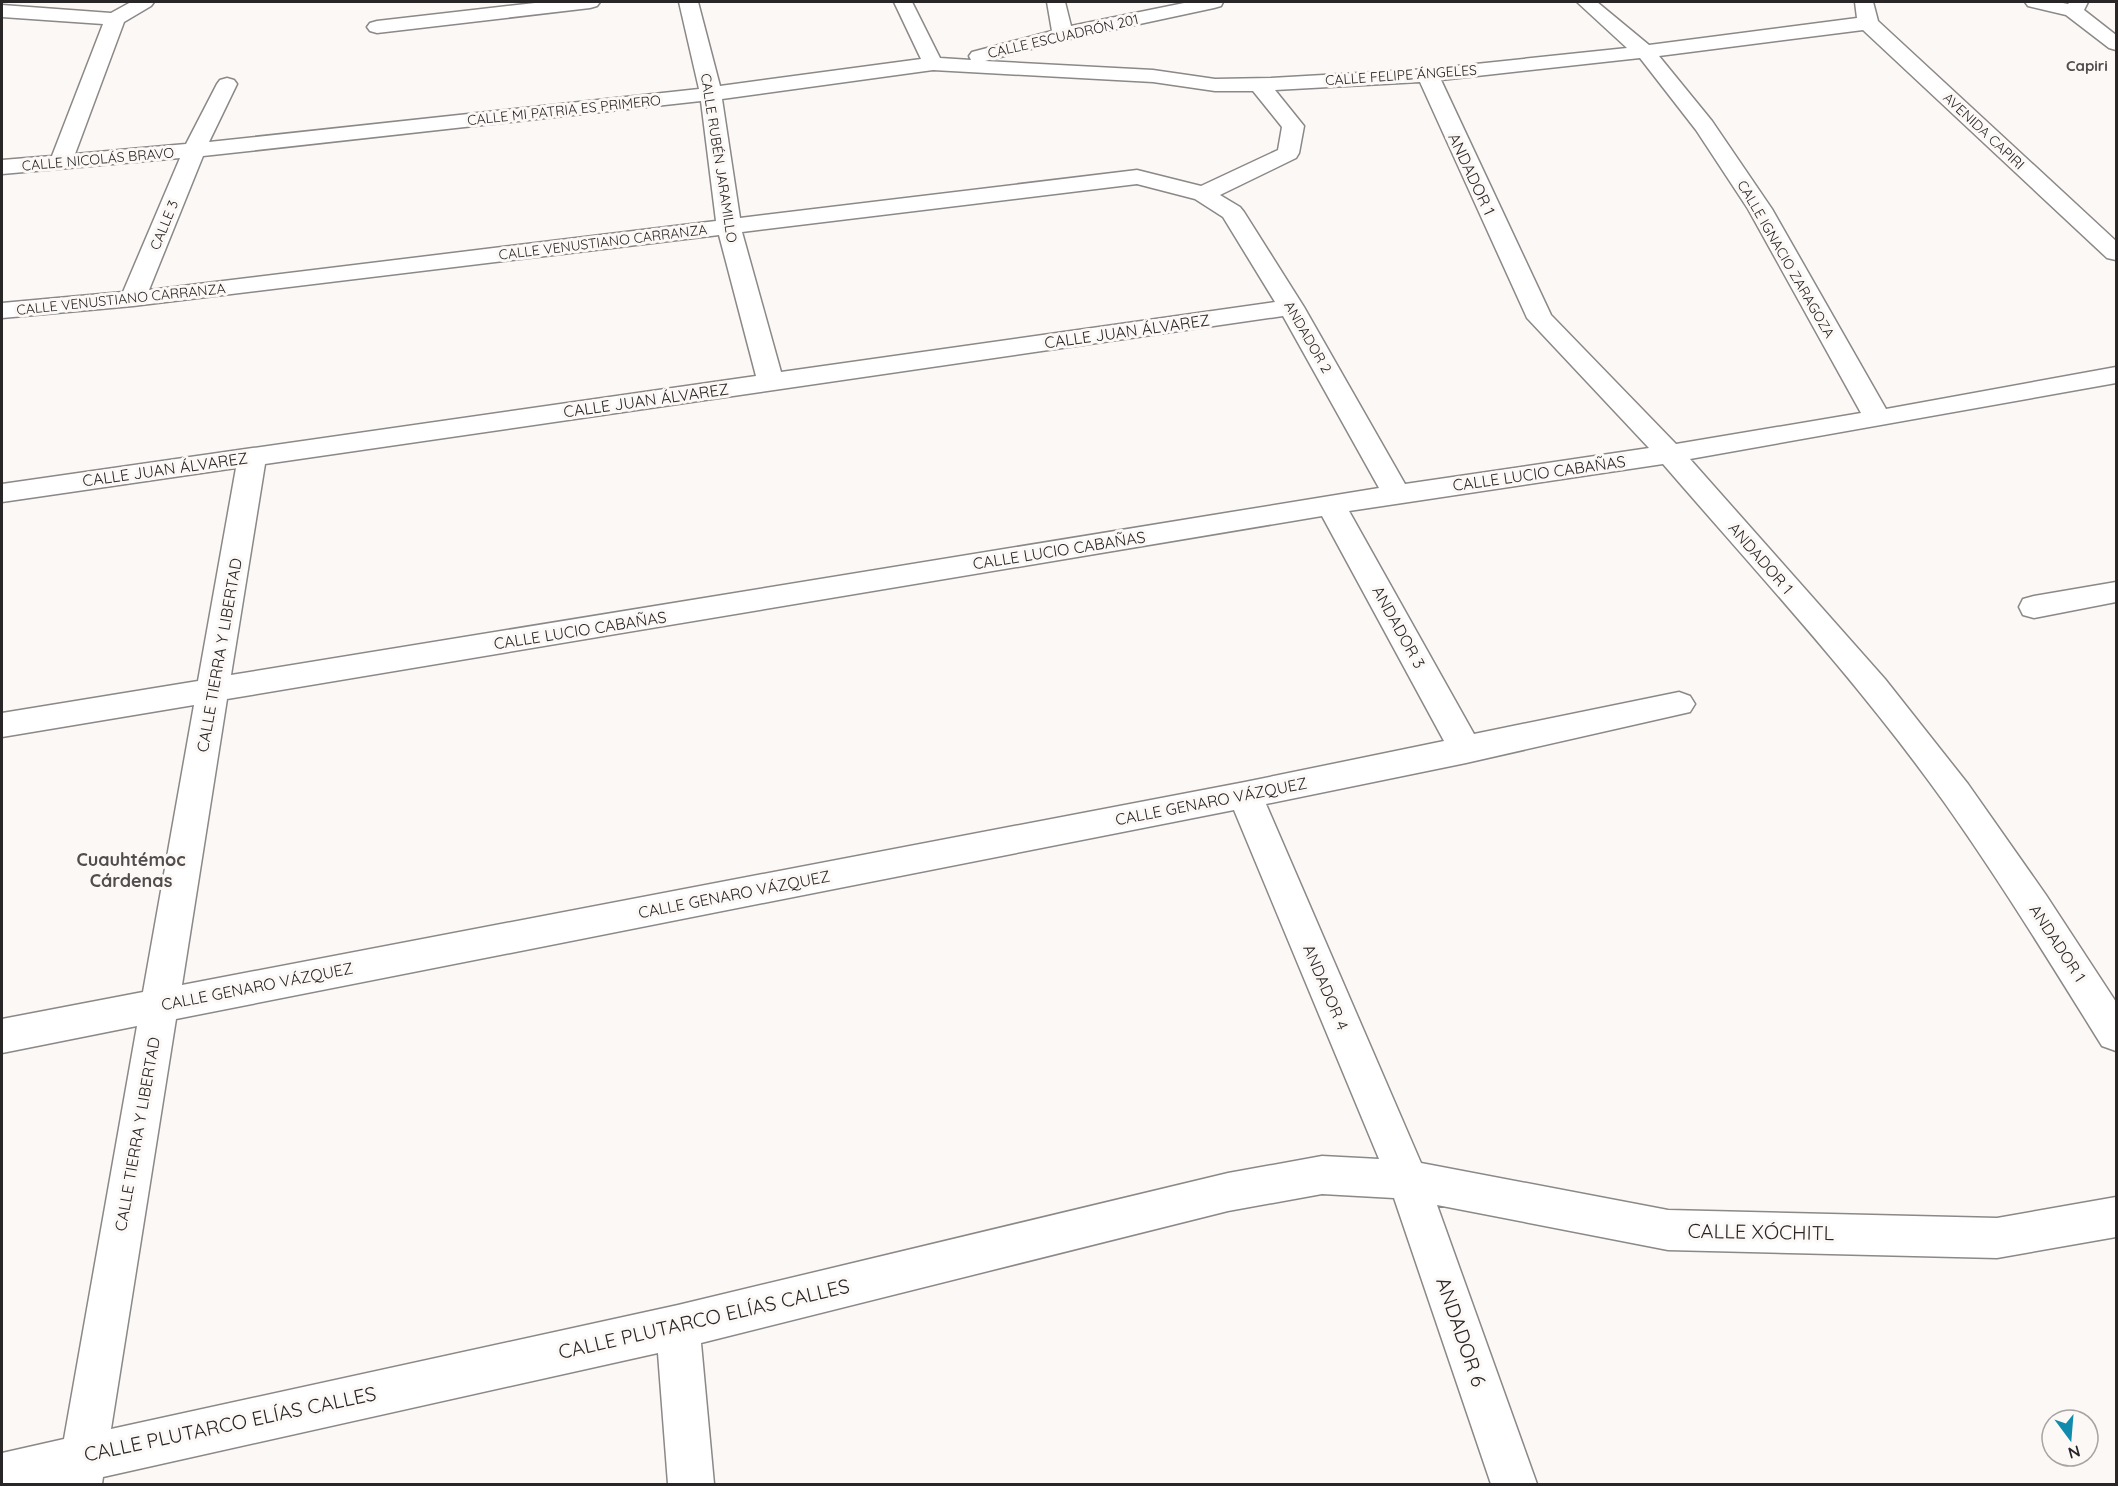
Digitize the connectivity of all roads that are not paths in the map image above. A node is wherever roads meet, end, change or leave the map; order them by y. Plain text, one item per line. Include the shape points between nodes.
1 (144, 2) edge
2 (590, 2) edge
3 (688, 2) edge
4 (903, 2) edge
5 (1056, 2) edge
6 (1214, 2) edge
7 (1587, 2) edge
8 (1863, 2) edge
9 (2035, 2) edge
10 (2076, 6) edge
11 (2, 11) edge
12 (115, 19) junction
13 (1868, 24) junction
14 (377, 27) dead end
15 (1063, 34) junction
16 (2116, 44) edge
17 (1646, 53) junction
18 (940, 64) junction
19 (1428, 75) junction
20 (227, 84) dead end
21 (1259, 84) junction
22 (711, 94) junction
23 (194, 150) junction
24 (60, 163) junction
25 (2, 168) edge
26 (1203, 194) junction
27 (729, 227) junction
28 (2116, 253) edge
29 (133, 299) junction
30 (1291, 307) junction
31 (2, 311) edge
32 (2116, 375) edge
33 (771, 383) junction
34 (1878, 419) junction
35 (1670, 454) junction
36 (252, 456) junction
37 (2, 493) edge
38 (1397, 494) junction
39 (1331, 505) junction
40 (2116, 592) edge
41 (2034, 607) dead end
42 (213, 691) junction
43 (1679, 704) dead end
44 (2, 725) edge
45 (1467, 750) junction
46 (1245, 795) junction
47 (159, 1005) junction
48 (2116, 1034) edge
49 (2, 1036) edge
50 (1408, 1180) junction
51 (2116, 1217) edge
52 (678, 1327) junction
53 (81, 1470) edge
54 (2, 1476) edge
55 (691, 1485) edge
56 (1514, 1485) edge

1 - 12 street
2 - 14 street
3 - 22 street, CALLE RUBÉN JARAMILLO
4 - 18 street
5 - 15 street
6 - 15 street, CALLE ESCUADRÓN 201
7 - 17 street, CALLE IGNACIO ZARAGOZA
8 - 13 street
9 - 10 street
10 - 16 street
11 - 12 street
12 - 24 street
13 - 17 street, CALLE FELIPE ÁNGELES
13 - 28 street, AVENIDA CAPIRI
15 - 18 street, CALLE ESCUADRÓN 201
17 - 19 street, CALLE FELIPE ÁNGELES
17 - 34 street, CALLE IGNACIO ZARAGOZA via 1704,126 1760,209
18 - 21 street, CALLE FELIPE ÁNGELES via 1153,76 1215,85
18 - 22 street, CALLE MI PATRIA ES PRIMERO
19 - 21 street, CALLE FELIPE ÁNGELES
19 - 35 street, ANDADOR 1 via 1540,318
20 - 23 street, CALLE 3
21 - 26 street via 1293,126 1288,153
22 - 23 street, CALLE MI PATRIA ES PRIMERO
22 - 27 street, CALLE RUBÉN JARAMILLO
23 - 24 street, CALLE NICOLÁS BRAVO
23 - 29 street, CALLE 3
24 - 25 street, CALLE NICOLÁS BRAVO
26 - 27 street, CALLE VENUSTIANO CARRANZA via 1137,177
26 - 30 street, ANDADOR 2 via 1232,212
27 - 29 street, CALLE VENUSTIANO CARRANZA
27 - 33 street, CALLE RUBÉN JARAMILLO
29 - 31 street, CALLE VENUSTIANO CARRANZA
30 - 33 street, CALLE JUAN ÁLVAREZ
30 - 38 street, ANDADOR 2
32 - 34 street, CALLE LUCIO CABAÑAS
33 - 36 street, CALLE JUAN ÁLVAREZ
34 - 35 street, CALLE LUCIO CABAÑAS
35 - 38 street, CALLE LUCIO CABAÑAS
35 - 48 street, ANDADOR 1 via 1874,687 1956,793
36 - 37 street, CALLE JUAN ÁLVAREZ
36 - 42 street, CALLE TIERRA Y LIBERTAD
38 - 39 street, CALLE LUCIO CABAÑAS
39 - 42 street, CALLE LUCIO CABAÑAS
39 - 45 street, ANDADOR 3
40 - 41 street
42 - 44 street, CALLE LUCIO CABAÑAS
42 - 47 street, CALLE TIERRA Y LIBERTAD
43 - 45 street, CALLE GENARO VÁZQUEZ
45 - 46 street, CALLE GENARO VÁZQUEZ
46 - 47 street, CALLE GENARO VÁZQUEZ
46 - 50 street, ANDADOR 4
47 - 49 street, CALLE GENARO VÁZQUEZ
47 - 53 street, CALLE TIERRA Y LIBERTAD
50 - 51 street, CALLE XÓCHITL via 1668,1230 1997,1238
50 - 52 street, CALLE PLUTARCO ELÍAS CALLES via 1322,1175 1227,1192
50 - 56 street, ANDADOR 6
52 - 53 street, CALLE PLUTARCO ELÍAS CALLES
52 - 55 street
53 - 54 street, CALLE PLUTARCO ELÍAS CALLES

